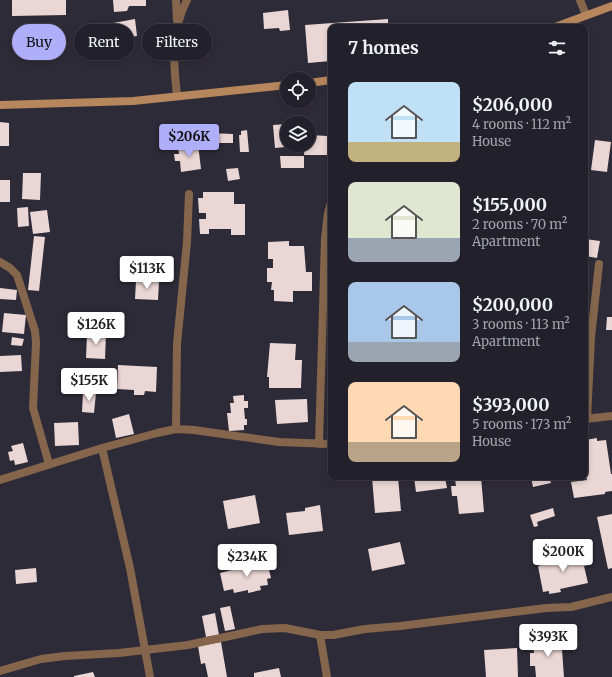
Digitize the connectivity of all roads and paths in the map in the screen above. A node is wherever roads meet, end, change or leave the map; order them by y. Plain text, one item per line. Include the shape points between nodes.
1 (176, 0) edge
2 (187, 0) edge
3 (580, 0) edge
4 (612, 6) edge
5 (586, 15) junction
6 (177, 24) edge
7 (177, 24) edge
8 (563, 24) edge
9 (173, 60) edge
10 (328, 80) edge
11 (316, 81) edge
12 (280, 86) edge
13 (177, 95) junction
14 (0, 105) edge
15 (189, 194) dead end
16 (328, 213) edge
17 (0, 262) edge
18 (599, 264) dead end
19 (588, 386) edge
20 (612, 416) edge
21 (588, 419) edge
22 (176, 430) junction
23 (319, 444) junction
24 (328, 444) edge
25 (102, 448) junction
26 (49, 464) junction
27 (0, 480) edge
28 (612, 597) edge
29 (320, 635) junction
30 (146, 650) junction
31 (0, 671) edge
32 (150, 677) edge
33 (327, 677) edge

1 - 6 street
2 - 7 street
3 - 5 street
4 - 5 street
5 - 8 street
9 - 13 street
10 - 11 street
12 - 13 street
13 - 14 street via 132,101
15 - 22 street via 187,242 176,344
16 - 23 street
17 - 26 street via 17,275 35,331 33,408
18 - 19 street
20 - 21 street
22 - 23 street
22 - 25 street
23 - 24 street
25 - 26 street
25 - 30 street
26 - 27 street
28 - 29 street via 572,607
29 - 30 street via 285,628
29 - 33 street
30 - 31 street via 41,659
30 - 32 street

